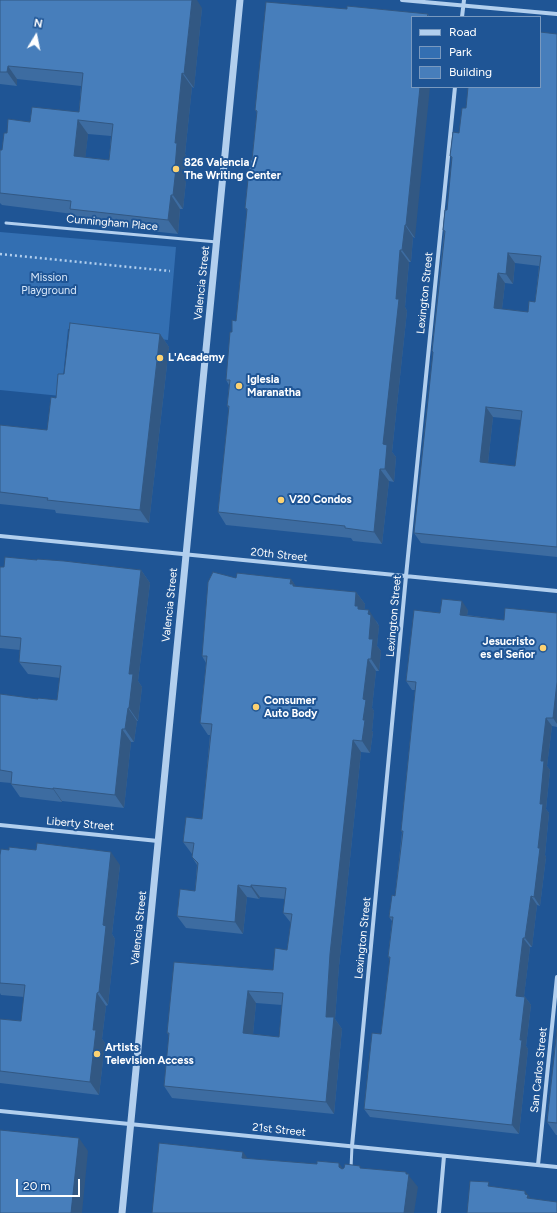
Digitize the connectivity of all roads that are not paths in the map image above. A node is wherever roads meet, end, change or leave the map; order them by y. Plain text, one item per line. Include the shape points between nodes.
1 (240, 0) edge
2 (402, 0) edge
3 (464, 0) edge
4 (463, 6) junction
5 (557, 14) edge
6 (462, 16) edge
7 (455, 88) edge
8 (6, 223) dead end
9 (217, 242) junction
10 (0, 536) edge
11 (186, 554) junction
12 (406, 576) junction
13 (557, 591) edge
14 (0, 826) edge
15 (158, 841) junction
16 (557, 977) edge
17 (0, 1111) edge
18 (131, 1125) junction
19 (352, 1146) junction
20 (444, 1156) junction
21 (538, 1165) junction
22 (557, 1167) edge
23 (351, 1172) edge
24 (122, 1213) edge
25 (439, 1213) edge

1 - 9 street, Valencia Street
2 - 4 street
3 - 4 street
4 - 5 street
4 - 6 street
7 - 12 street, Lexington Street
8 - 9 lane, Cunningham Place
9 - 11 street, Valencia Street
10 - 11 street, 20th Street
11 - 12 street, 20th Street
11 - 15 street, Valencia Street
12 - 13 street, 20th Street
12 - 19 street, Lexington Street
14 - 15 street, Liberty Street
15 - 18 street, Valencia Street
16 - 21 street, San Carlos Street
17 - 18 street, 21st Street
18 - 19 street, 21st Street
18 - 24 street, Valencia Street
19 - 20 street, 21st Street
19 - 23 lane
20 - 21 street, 21st Street
20 - 25 street
21 - 22 street, 21st Street

